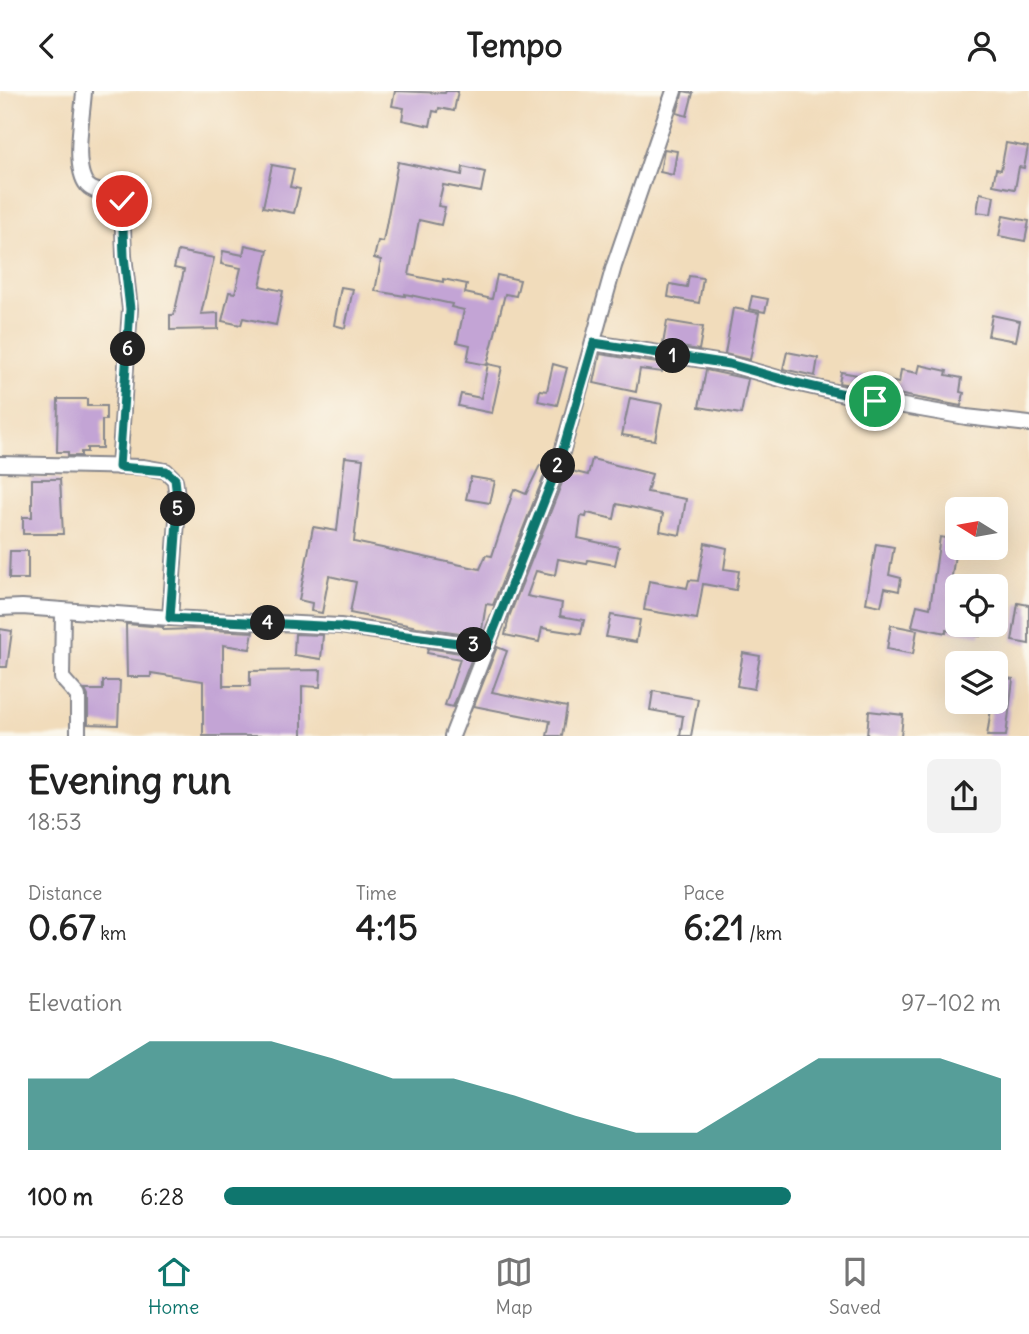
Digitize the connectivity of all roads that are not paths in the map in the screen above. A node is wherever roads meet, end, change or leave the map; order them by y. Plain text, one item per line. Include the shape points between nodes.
1 (84, 91) edge
2 (674, 91) edge
3 (594, 343) junction
4 (1029, 423) edge
5 (0, 464) edge
6 (119, 467) junction
7 (0, 608) edge
8 (63, 611) junction
9 (170, 618) junction
10 (487, 647) junction
11 (78, 736) edge
12 (452, 736) edge

1 - 6 street via 79,162 87,185 118,195 122,201 130,309
2 - 3 street via 614,266
3 - 4 street via 729,364 875,401
3 - 10 street via 559,463
5 - 6 street
6 - 9 street via 166,471 175,479 178,506
7 - 8 street
8 - 9 street
8 - 11 street via 62,678 78,696
9 - 10 street via 340,627
10 - 12 street

